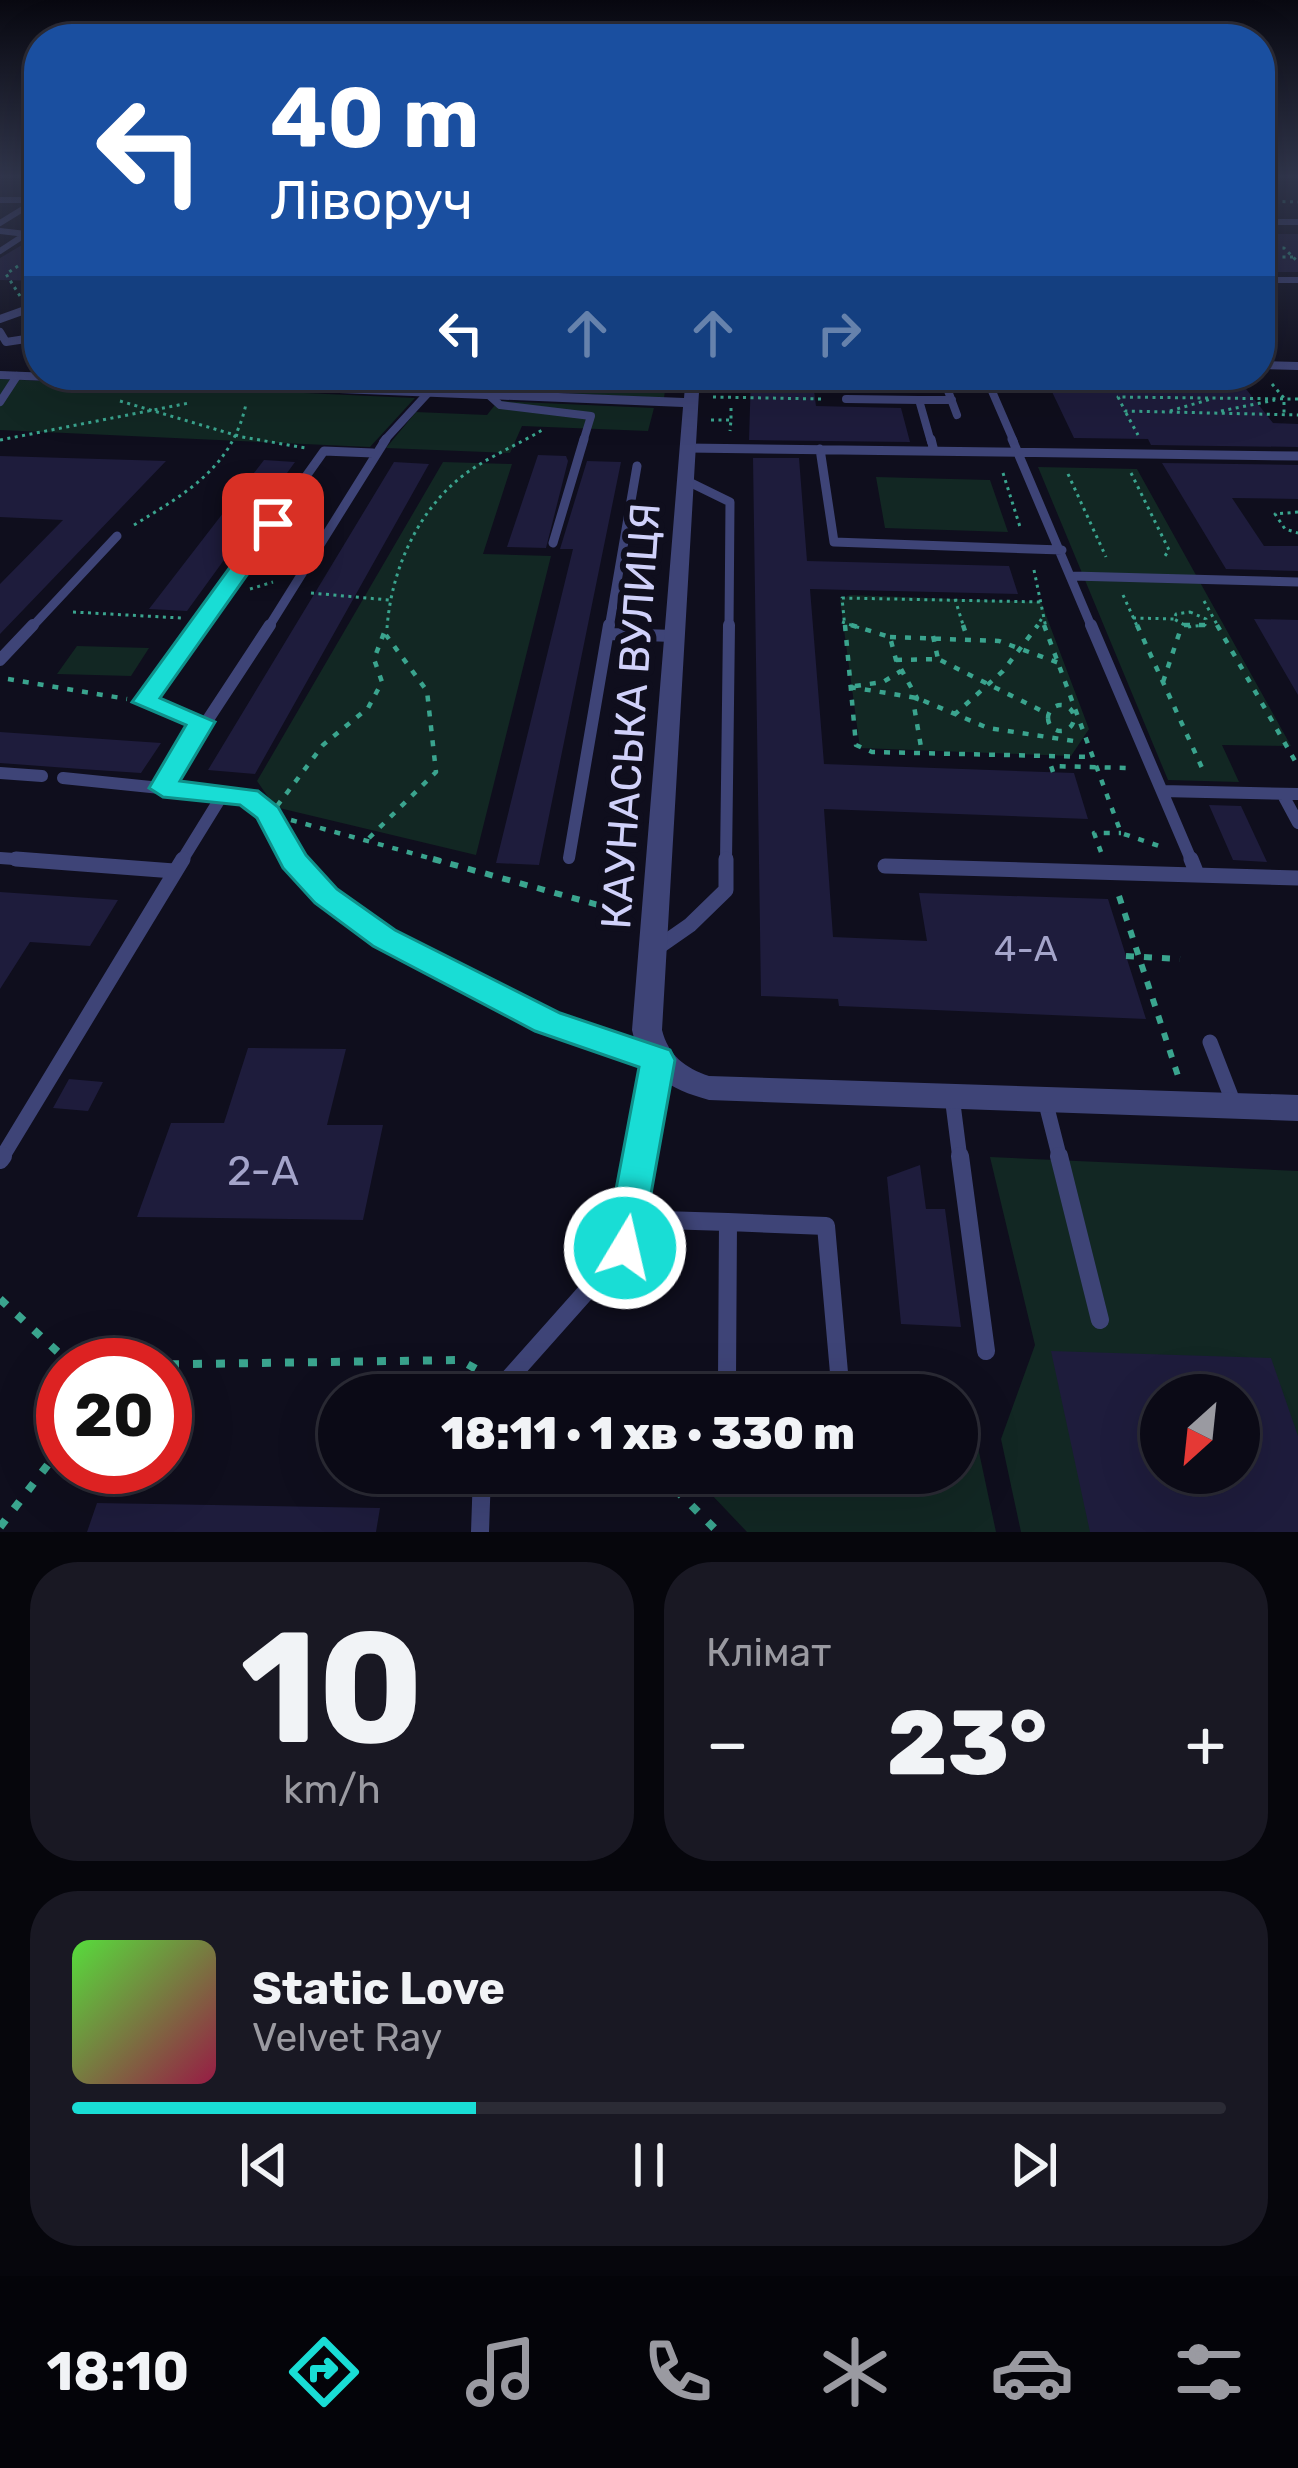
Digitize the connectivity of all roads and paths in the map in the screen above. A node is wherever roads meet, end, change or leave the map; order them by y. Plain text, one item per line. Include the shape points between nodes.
1 (1285, 249) edge
2 (1275, 257) edge
3 (1293, 257) junction
4 (24, 262) edge
5 (1298, 262) edge
6 (24, 297) edge
7 (3, 337) edge
8 (0, 351) edge
9 (9, 375) edge
10 (93, 390) edge
11 (235, 390) edge
12 (255, 390) edge
13 (364, 390) edge
14 (427, 390) edge
15 (493, 390) edge
16 (948, 390) edge
17 (991, 390) edge
18 (699, 391) edge
19 (428, 393) junction
20 (490, 396) junction
21 (1216, 397) junction
22 (1284, 398) junction
23 (846, 399) joint
24 (919, 400) junction
25 (952, 400) junction
26 (1298, 400) edge
27 (0, 402) edge
28 (731, 408) dead end
29 (146, 411) junction
30 (1125, 411) junction
31 (1165, 412) junction
32 (1211, 413) junction
33 (1283, 415) junction
34 (1298, 415) edge
35 (957, 416) dead end
36 (731, 420) dead end
37 (551, 425) dead end
38 (242, 437) junction
39 (0, 440) edge
40 (687, 448) junction
41 (820, 449) junction
42 (1146, 450) dead end
43 (323, 451) junction
44 (934, 451) junction
45 (373, 453) junction
46 (1018, 453) junction
47 (1298, 456) edge
48 (637, 466) dead end
49 (1131, 473) dead end
50 (1068, 474) dead end
51 (685, 480) junction
52 (1298, 512) edge
53 (1298, 533) edge
54 (117, 536) joint
55 (553, 543) dead end
56 (1062, 550) junction
57 (1164, 571) dead end
58 (302, 574) junction
59 (1072, 575) junction
60 (1114, 577) junction
61 (1298, 582) edge
62 (290, 592) junction
63 (222, 596) junction
64 (956, 598) dead end
65 (389, 600) junction
66 (1204, 601) dead end
67 (1040, 602) dead end
68 (46, 611) junction
69 (1133, 618) junction
70 (1174, 619) junction
71 (205, 620) junction
72 (842, 622) dead end
73 (1182, 625) junction
74 (608, 634) junction
75 (386, 635) junction
76 (675, 635) junction
77 (933, 636) junction
78 (890, 637) junction
79 (967, 637) junction
80 (1025, 648) junction
81 (896, 659) junction
82 (938, 659) junction
83 (0, 660) edge
84 (1059, 663) junction
85 (902, 671) junction
86 (0, 678) edge
87 (1163, 682) junction
88 (992, 686) junction
89 (850, 687) junction
90 (917, 698) junction
91 (145, 702) junction
92 (1072, 706) junction
93 (1046, 713) junction
94 (954, 715) junction
95 (202, 722) junction
96 (1062, 728) junction
97 (922, 753) junction
98 (1093, 757) junction
99 (1298, 766) edge
100 (1097, 767) junction
101 (1203, 770) dead end
102 (0, 772) edge
103 (1053, 772) dead end
104 (42, 776) dead end
105 (63, 778) dead end
106 (163, 788) junction
107 (1162, 791) junction
108 (224, 794) junction
109 (1291, 795) edge
110 (268, 813) junction
111 (1298, 823) edge
112 (1121, 833) junction
113 (366, 841) junction
114 (1159, 846) dead end
115 (0, 858) edge
116 (568, 858) dead end
117 (1105, 864) dead end
118 (885, 866) dead end
119 (174, 871) junction
120 (1197, 874) junction
121 (1298, 878) edge
122 (1114, 886) dead end
123 (628, 913) dead end
124 (656, 949) junction
125 (1126, 956) dead end
126 (1140, 957) junction
127 (1180, 959) dead end
128 (1210, 1042) dead end
129 (658, 1060) junction
130 (1180, 1085) dead end
131 (952, 1095) junction
132 (1045, 1098) junction
133 (1234, 1106) junction
134 (1298, 1108) edge
135 (0, 1160) edge
136 (629, 1220) junction
137 (728, 1222) junction
138 (0, 1299) edge
139 (1100, 1320) dead end
140 (43, 1338) edge
141 (986, 1351) dead end
142 (192, 1362) edge
143 (480, 1374) edge
144 (517, 1374) edge
145 (36, 1480) edge
146 (481, 1494) edge
147 (680, 1494) edge
148 (0, 1527) edge
149 (480, 1532) edge
150 (718, 1532) edge

1 - 3 path
2 - 3 path
3 - 5 path
4 - 6 path via 6,274
7 - 8 lane
9 - 27 lane
10 - 29 path
11 - 29 path
12 - 38 path
13 - 19 street
14 - 19 lane
15 - 20 lane
16 - 25 lane
17 - 46 lane
18 - 20 street
18 - 23 path
18 - 40 street, КАУНАСЬКА ВУЛИЦЯ
19 - 20 street
19 - 45 lane
20 - 55 lane via 500,405 591,416
21 - 22 path
21 - 30 path via 1120,396
21 - 31 path
22 - 26 path
22 - 32 path
22 - 33 path
23 - 24 lane
24 - 25 lane
24 - 44 lane
25 - 35 lane
28 - 36 path
29 - 38 path
29 - 39 path
30 - 31 path
30 - 42 path
31 - 32 path
32 - 33 path
33 - 34 path
37 - 65 path via 454,483 409,540
38 - 43 path
38 - 54 path via 216,472
40 - 41 lane
40 - 51 street, КАУНАСЬКА ВУЛИЦЯ
41 - 44 lane
41 - 56 lane via 834,542
43 - 45 lane
43 - 63 lane
44 - 46 lane
45 - 58 lane
46 - 47 lane
46 - 56 lane
48 - 74 lane
49 - 57 path via 1169,550
50 - 60 path
51 - 76 street, КАУНАСЬКА ВУЛИЦЯ
51 - 124 lane via 730,502 726,890
52 - 53 path via 1275,514
54 - 68 lane
56 - 59 lane
58 - 62 lane
58 - 63 path
59 - 60 lane
59 - 107 lane
60 - 61 lane
60 - 69 path
62 - 65 path
62 - 95 lane
63 - 71 lane
64 - 79 path
65 - 75 path
66 - 99 path
67 - 89 path via 845,596
68 - 71 path
68 - 83 lane
69 - 70 path
69 - 87 path
70 - 73 path
70 - 73 path via 1190,611 1207,622
71 - 91 lane
72 - 78 path
73 - 87 path
74 - 76 lane
74 - 116 lane
75 - 110 path via 374,658 382,682 368,708 323,745
75 - 113 path via 428,691 436,772
76 - 124 street, КАУНАСЬКА ВУЛИЦЯ
77 - 78 path
77 - 79 path
77 - 82 path
78 - 81 path
79 - 80 path
80 - 84 path
80 - 84 path via 1042,618
80 - 88 path
81 - 82 path
81 - 85 path
82 - 88 path
84 - 92 path
85 - 89 path
85 - 90 path
86 - 91 path
87 - 101 path
88 - 93 path
88 - 94 path
89 - 90 path
89 - 97 path via 856,745
90 - 94 path
90 - 97 path
91 - 95 lane
92 - 93 path
92 - 96 path via 1075,723
92 - 98 path
93 - 96 path via 1047,723
94 - 96 path via 1022,736 1074,741
95 - 106 lane
97 - 98 path
98 - 100 path
100 - 103 path via 1051,766
100 - 112 path
102 - 104 lane
105 - 106 lane
106 - 108 lane
107 - 109 lane
107 - 120 lane
108 - 110 lane via 248,797
108 - 119 lane
109 - 111 lane
110 - 113 path
110 - 129 lane via 294,861 326,896 384,938 548,1022
112 - 114 path
112 - 117 path via 1094,833
113 - 123 path
115 - 119 lane
118 - 120 lane
119 - 135 lane
120 - 121 lane
122 - 126 path
124 - 129 street, КАУНАСЬКА ВУЛИЦЯ via 647,1030
125 - 126 path
126 - 127 path
126 - 130 path
128 - 133 lane
129 - 131 street via 709,1088
129 - 136 lane
131 - 132 street
131 - 141 lane
132 - 133 street
132 - 139 lane
133 - 134 street
136 - 137 lane
136 - 144 lane via 625,1248
137 - 137 lane via 727,1380 840,1384 826,1226
138 - 140 path
142 - 143 path via 460,1360
145 - 148 path
146 - 149 lane
147 - 150 path

